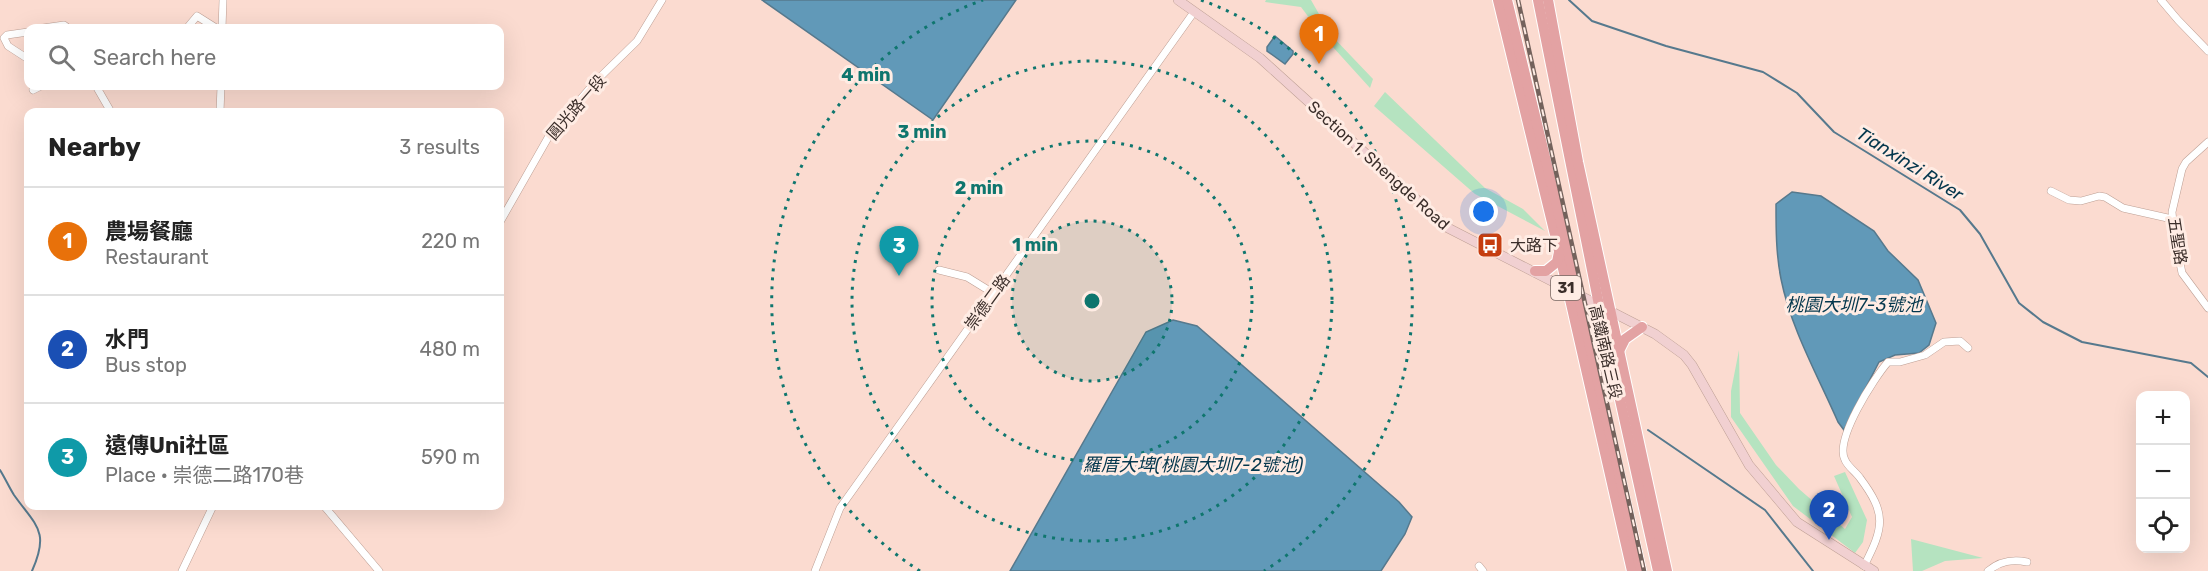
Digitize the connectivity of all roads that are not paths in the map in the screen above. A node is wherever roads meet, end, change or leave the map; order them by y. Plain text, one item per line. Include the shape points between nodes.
1 (223, 0) edge
2 (662, 0) edge
3 (1178, 0) edge
4 (1538, 0) edge
5 (1548, 0) edge
6 (2161, 0) edge
7 (1503, 4) edge
8 (1194, 12) junction
9 (190, 24) edge
10 (210, 24) edge
11 (222, 24) edge
12 (24, 33) edge
13 (1551, 36) junction
14 (2208, 51) edge
15 (24, 56) edge
16 (98, 90) edge
17 (221, 90) edge
18 (109, 108) edge
19 (220, 108) edge
20 (2208, 142) edge
21 (2051, 191) dead end
22 (504, 215) edge
23 (2172, 219) junction
24 (1559, 251) junction
25 (939, 270) dead end
26 (1592, 270) junction
27 (1535, 271) junction
28 (1573, 277) junction
29 (1566, 288) junction
30 (1578, 293) junction
31 (993, 294) junction
32 (1599, 305) junction
33 (2208, 308) edge
34 (1609, 310) junction
35 (1642, 327) junction
36 (1605, 329) junction
37 (1587, 340) junction
38 (1968, 348) dead end
39 (1620, 349) junction
40 (211, 510) edge
41 (327, 510) edge
42 (1633, 536) junction
43 (2027, 562) dead end
44 (1864, 566) junction
45 (182, 571) edge
46 (379, 571) edge
47 (814, 571) edge
48 (1632, 571) edge
49 (1641, 571) edge
50 (1658, 571) edge
51 (1667, 571) edge
52 (1875, 571) edge
53 (1988, 571) edge

1 - 11 street
2 - 22 street, 圓光路一段 via 637,41 549,136
3 - 8 street, Section 1, Shengde Road
4 - 13 main road, 高鐵南路三段 / 31
5 - 13 main road, 高鐵南路三段 / 31
6 - 14 street
7 - 24 main road, 高鐵南路三段 / 31
7 - 28 main road, 高鐵南路三段 / 31
8 - 27 street, Section 1, Shengde Road via 1260,58 1448,228
8 - 31 street, 崇德二路
9 - 10 street via 197,16
12 - 15 street via 4,38 8,46
13 - 26 main road, 高鐵南路三段 / 31
13 - 34 main road, 高鐵南路三段 / 31
16 - 18 street
17 - 19 street
20 - 23 street, 五聖路 via 2182,169
21 - 23 street via 2069,200 2105,197 2123,208
23 - 33 street, 五聖路 via 2182,273
24 - 27 main road via 1557,262 1546,271
24 - 29 main road, 高鐵南路三段 / 31
25 - 31 street via 967,277
26 - 28 main road via 1582,277
26 - 32 main road, 高鐵南路三段 / 31
27 - 29 street, Section 1, Shengde Road
28 - 30 main road, 高鐵南路三段 / 31
29 - 30 street, Section 1, Shengde Road
29 - 48 main road, 高鐵南路三段 / 31
30 - 32 street, Section 1, Shengde Road
30 - 37 main road, 高鐵南路三段 / 31
31 - 47 street, 崇德二路 via 840,508
32 - 34 street, Section 1, Shengde Road
32 - 36 main road, 高鐵南路三段 / 31
34 - 35 street, Section 1, Shengde Road
34 - 39 main road, 高鐵南路三段 / 31
35 - 39 main road via 1625,339
35 - 44 street, Section 1, Shengde Road via 1665,339 1688,360 1749,465 1797,522
36 - 37 main road via 1598,324 1593,327
36 - 50 main road, 高鐵南路三段 / 31
37 - 42 main road, 高鐵南路三段 / 31
38 - 44 street via 1960,341 1944,342 1925,355 1888,362 1850,421 1843,445 1844,460 1880,510 1877,540
39 - 51 main road, 高鐵南路三段 / 31
40 - 45 street
41 - 46 street
42 - 48 main road
42 - 49 main road, 高鐵南路三段 / 31
43 - 53 street via 2012,560
44 - 52 street, Section 1, Shengde Road

